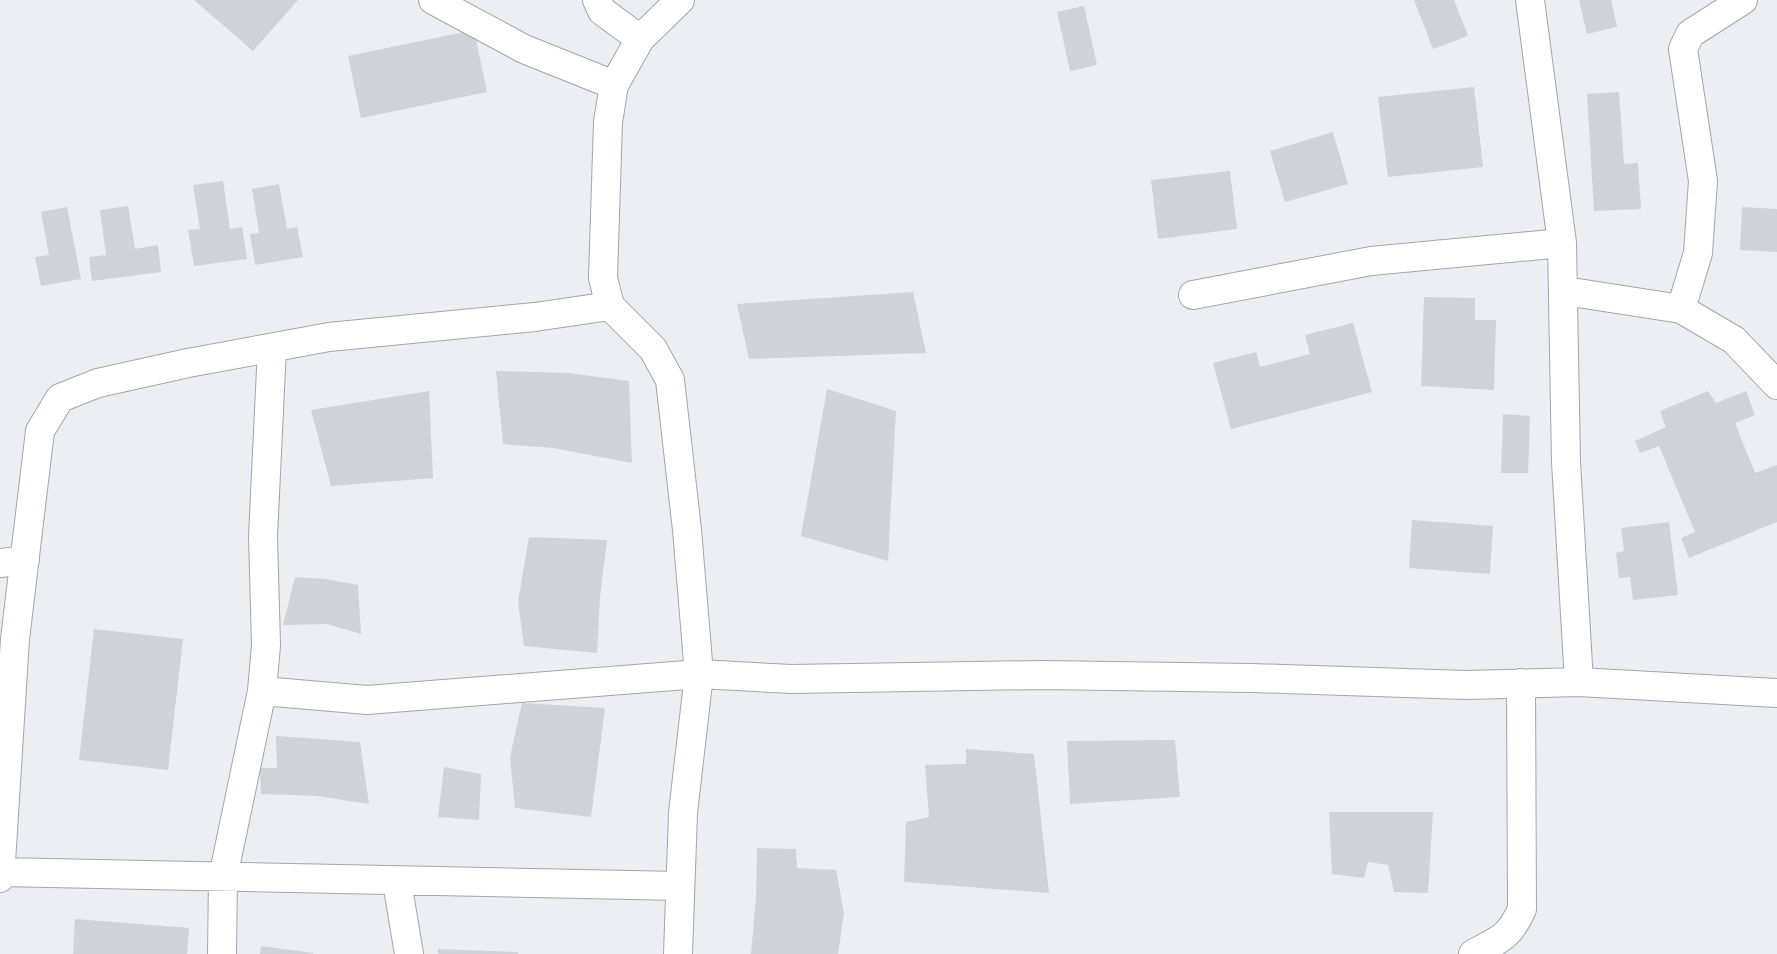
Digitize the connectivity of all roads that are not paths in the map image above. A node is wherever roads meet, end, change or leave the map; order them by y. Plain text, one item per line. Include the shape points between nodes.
1 (432, 0) edge
2 (597, 0) edge
3 (680, 0) edge
4 (1530, 0) edge
5 (1743, 0) edge
6 (640, 39) junction
7 (614, 85) junction
8 (1562, 242) junction
9 (1564, 291) junction
10 (1193, 295) dead end
11 (610, 306) junction
12 (1681, 309) junction
13 (272, 348) junction
14 (1777, 385) edge
15 (12, 562) edge
16 (699, 674) junction
17 (1579, 682) junction
18 (1521, 683) junction
19 (262, 691) junction
20 (1777, 693) edge
21 (0, 872) edge
22 (223, 877) junction
23 (0, 878) edge
24 (397, 882) junction
25 (680, 886) junction
26 (222, 954) edge
27 (409, 954) edge
28 (678, 954) edge
29 (1473, 954) edge

1 - 7 street via 524,49
2 - 6 street via 602,11
3 - 6 street
4 - 8 street
5 - 12 street via 1690,34 1683,49 1703,181 1698,253
6 - 7 street
7 - 11 street via 608,122 603,278
8 - 9 street
8 - 10 street via 1371,261
9 - 12 street
9 - 17 street via 1566,462
11 - 13 street via 535,317 329,337
11 - 16 street via 653,350 670,380
12 - 14 street via 1734,340
13 - 15 street via 98,382 60,398 40,431
13 - 19 street via 263,536 266,645
15 - 21 street via 16,639
16 - 18 street via 791,679 1041,676 1465,685
16 - 19 street via 367,700
16 - 25 street via 683,813
17 - 18 street
17 - 20 street
18 - 29 street via 1522,908 1513,929
19 - 22 street
21 - 22 street
21 - 23 street
22 - 24 street
22 - 26 street
24 - 25 street
24 - 27 street
25 - 28 street

